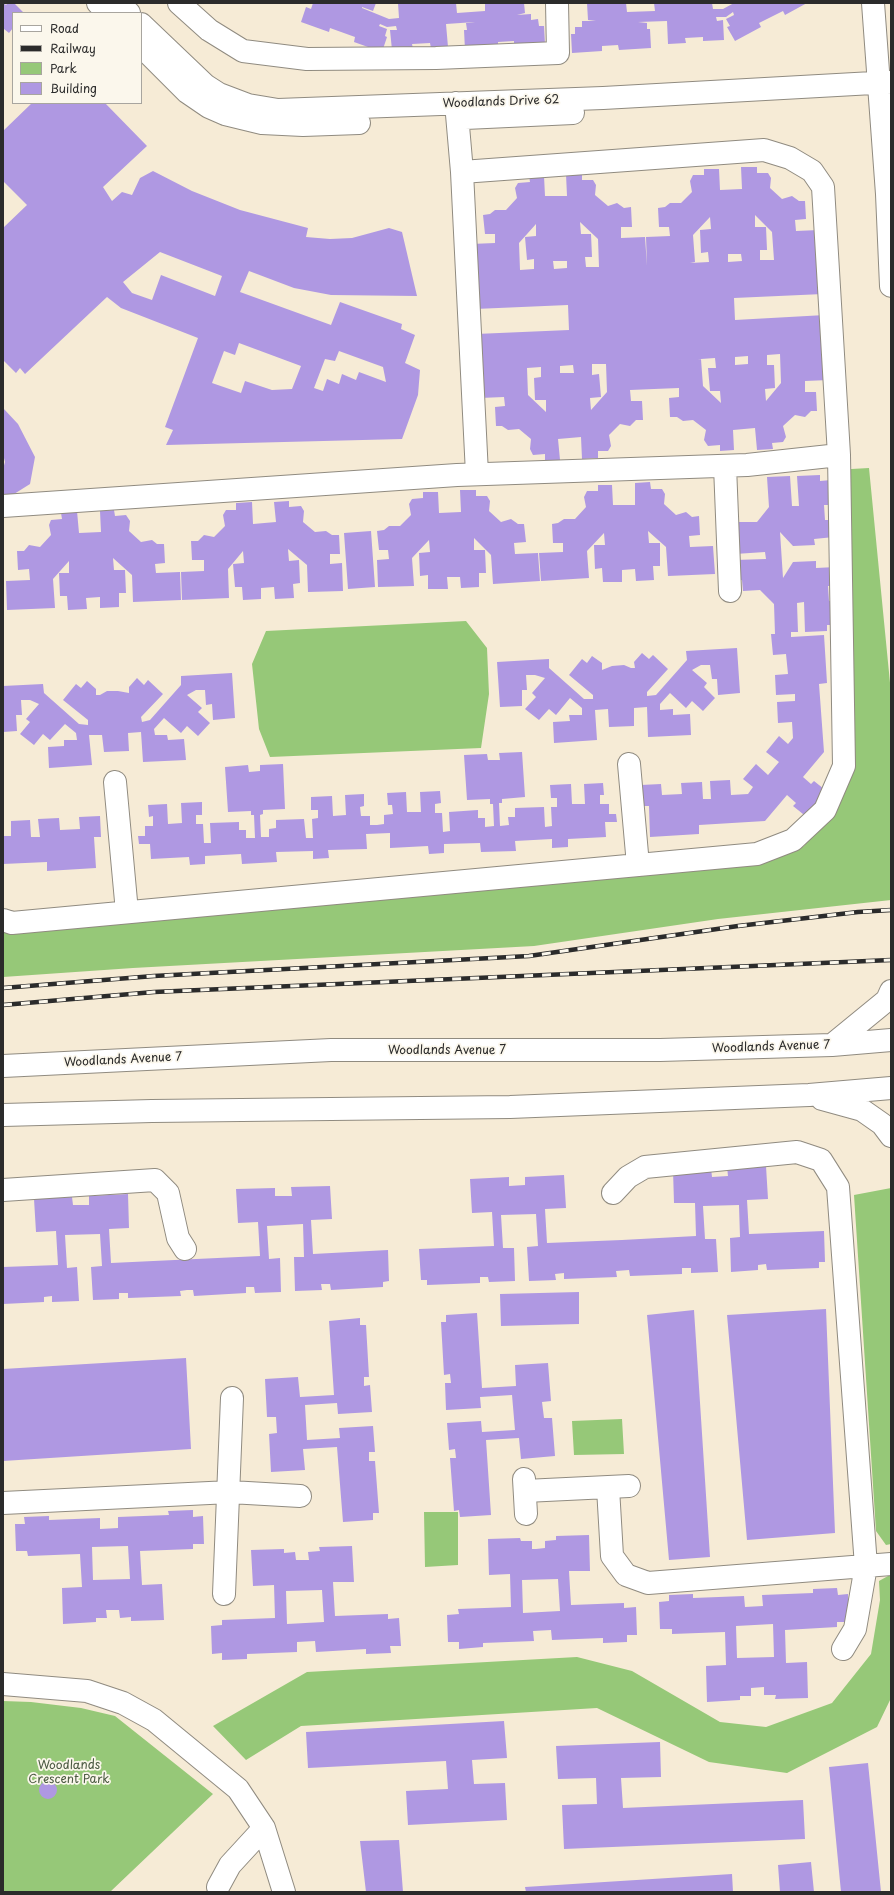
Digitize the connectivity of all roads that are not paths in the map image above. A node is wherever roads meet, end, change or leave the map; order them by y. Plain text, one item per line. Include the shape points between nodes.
1 (179, 3) edge
2 (557, 3) edge
3 (873, 3) edge
4 (109, 7) edge
5 (126, 12) edge
6 (142, 25) edge
7 (142, 47) edge
8 (885, 88) edge
9 (457, 111) junction
10 (462, 172) junction
11 (891, 286) edge
12 (839, 455) junction
13 (724, 466) junction
14 (477, 474) junction
15 (3, 506) edge
16 (730, 591) dead end
17 (629, 764) dead end
18 (115, 782) dead end
19 (638, 865) junction
20 (127, 912) junction
21 (3, 920) edge
22 (891, 991) edge
23 (891, 1040) edge
24 (832, 1045) junction
25 (3, 1066) edge
26 (891, 1088) edge
27 (809, 1095) junction
28 (3, 1115) edge
29 (891, 1136) edge
30 (3, 1190) edge
31 (614, 1193) dead end
32 (185, 1249) dead end
33 (232, 1398) dead end
34 (629, 1486) dead end
35 (608, 1488) junction
36 (230, 1492) junction
37 (300, 1496) dead end
38 (3, 1503) edge
39 (526, 1514) dead end
40 (891, 1564) edge
41 (866, 1566) junction
42 (224, 1594) dead end
43 (843, 1649) dead end
44 (3, 1684) edge
45 (264, 1828) junction
46 (218, 1888) dead end
47 (284, 1892) edge

1 - 2 main road via 208,30 243,51 307,59 436,58 558,53
3 - 8 main road
4 - 5 main road
6 - 9 main road, Woodlands Drive 62 via 205,85 219,94 248,105 278,110
7 - 9 main road, Woodlands Drive 62 via 187,92 208,107 240,119 303,125
8 - 9 main road, Woodlands Drive 62 via 531,116
8 - 11 main road
9 - 10 main road
10 - 12 main road via 764,150 790,158 812,171 823,187
10 - 14 main road
12 - 13 main road
12 - 19 main road via 844,766 825,810 793,840 757,854
13 - 14 main road
13 - 16 main road
14 - 15 main road
17 - 19 main road
18 - 20 main road
19 - 20 main road
20 - 21 main road via 12,922
22 - 24 main road via 887,1000
23 - 24 main road, Woodlands Avenue 7
24 - 25 main road, Woodlands Avenue 7 via 652,1050 331,1050
26 - 27 main road
27 - 28 main road via 510,1107
27 - 29 main road via 862,1110 882,1124
30 - 32 main road via 155,1180 168,1193 178,1238
31 - 41 main road via 628,1177 645,1167 797,1152 821,1160 838,1187
33 - 36 main road
34 - 35 main road
35 - 39 main road via 524,1485
35 - 41 main road via 612,1556 626,1575 648,1583
36 - 37 main road
36 - 38 main road
36 - 42 main road
40 - 41 main road
41 - 43 main road via 855,1629
44 - 45 main road via 87,1691 123,1703 154,1720 238,1789
45 - 46 main road via 230,1865
45 - 47 main road

